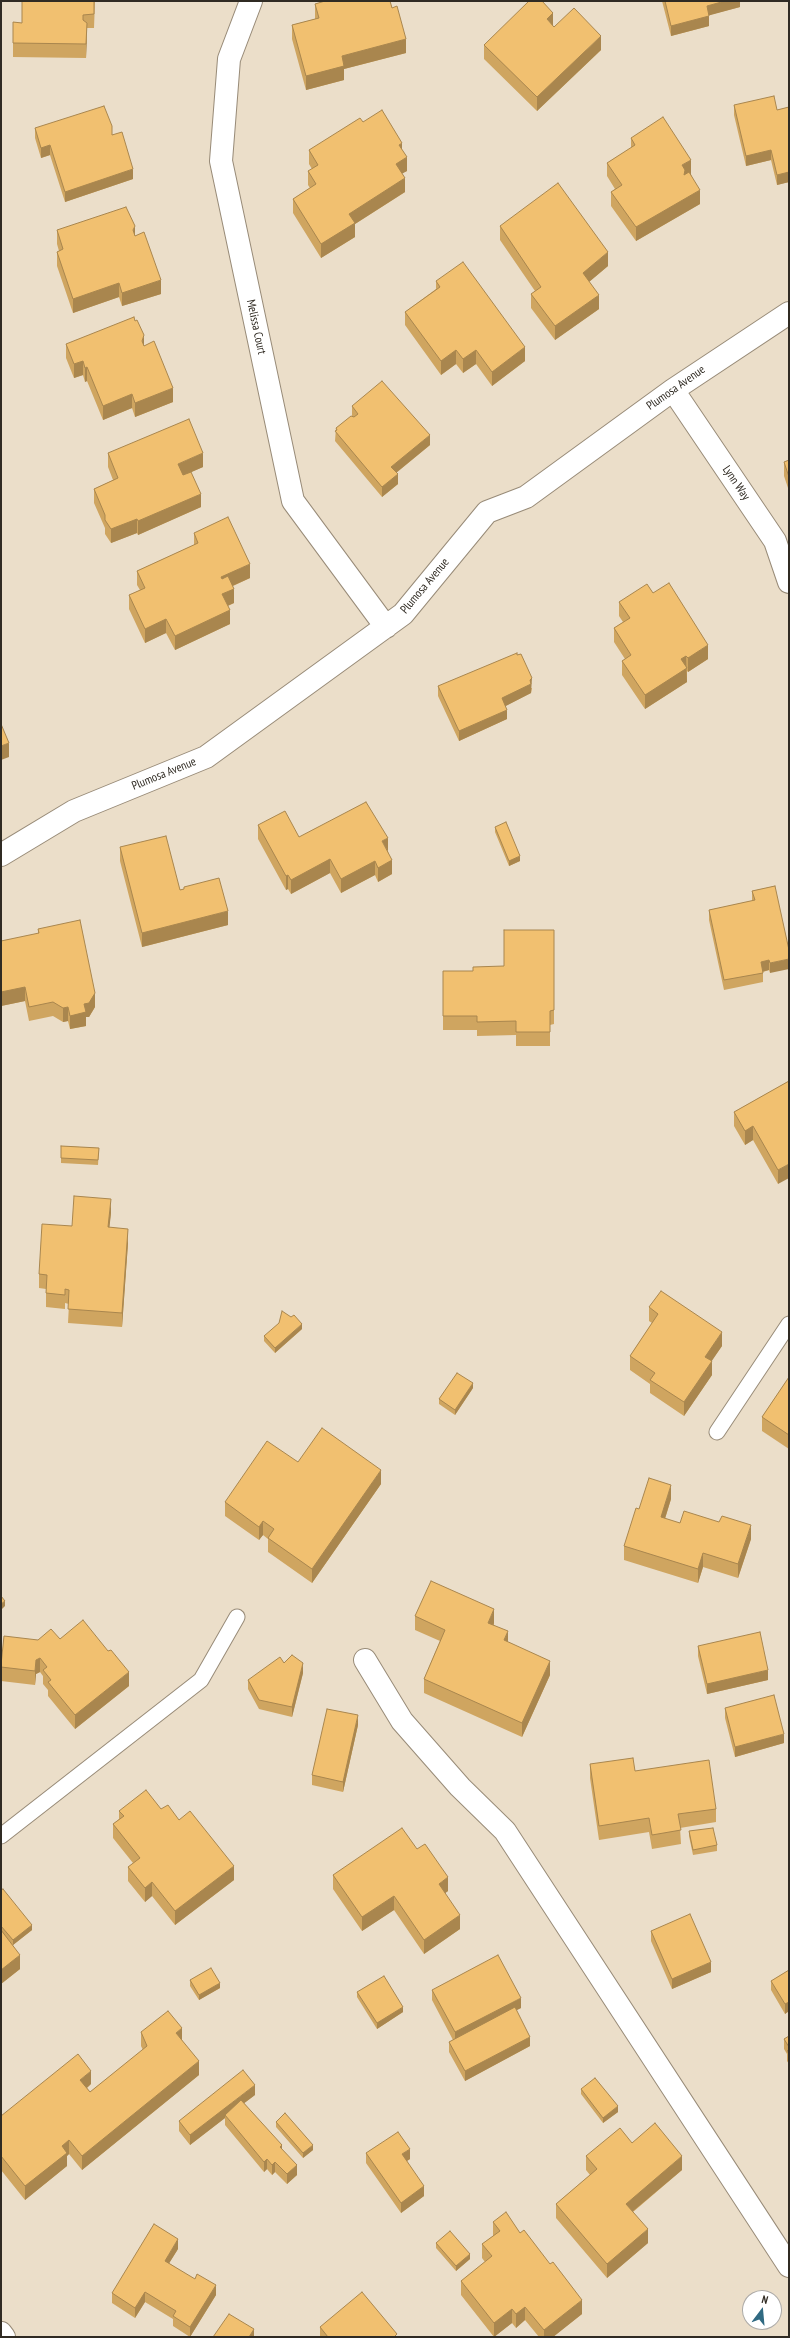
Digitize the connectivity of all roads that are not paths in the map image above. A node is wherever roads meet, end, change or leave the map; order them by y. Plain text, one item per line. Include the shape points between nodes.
1 (251, 1) edge
2 (789, 314) edge
3 (673, 390) junction
4 (789, 582) edge
5 (386, 627) junction
6 (1, 856) edge
7 (789, 1324) edge
8 (717, 1432) dead end
9 (237, 1617) dead end
10 (365, 1660) dead end
11 (1, 1836) edge
12 (789, 2266) edge
13 (1, 2333) edge
14 (4, 2337) edge

1 - 5 street, Melissa Court via 229,59 221,161 293,501
2 - 3 street, Plumosa Avenue
3 - 4 street, Lynn Way via 775,541
3 - 5 street, Plumosa Avenue via 526,497 487,512 403,614
5 - 6 street, Plumosa Avenue via 206,757 74,810
7 - 8 lane
9 - 11 lane via 201,1680
10 - 12 street via 402,1722 460,1787 505,1831
13 - 14 street

